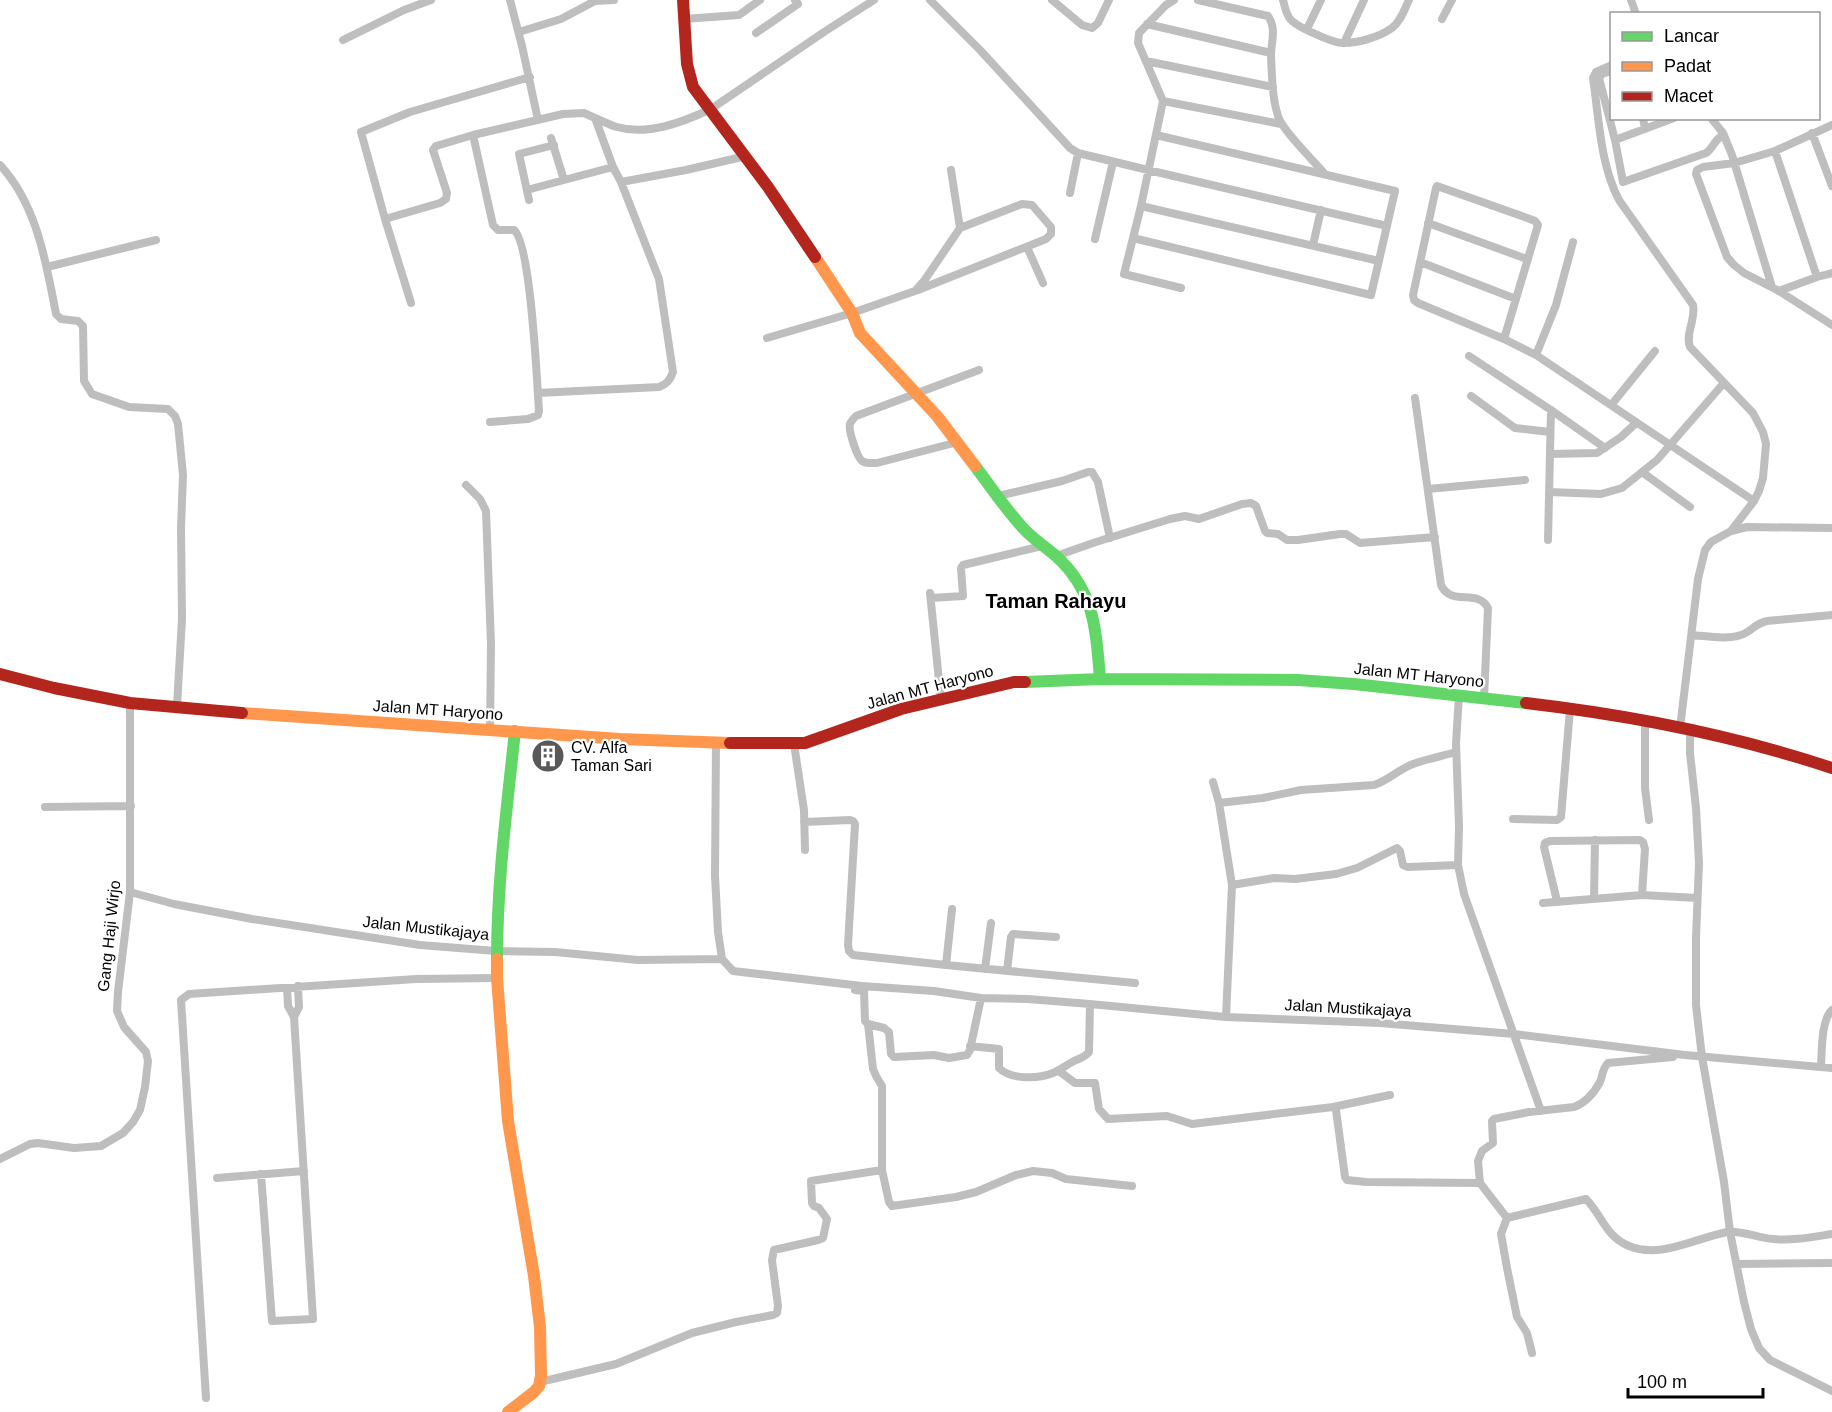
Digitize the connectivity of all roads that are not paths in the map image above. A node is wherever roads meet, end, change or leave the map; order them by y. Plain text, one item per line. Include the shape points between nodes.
1 (431, 0) edge
2 (510, 0) edge
3 (614, 0) edge
4 (683, 0) edge
5 (760, 0) edge
6 (795, 0) edge
7 (874, 0) edge
8 (930, 0) edge
9 (1052, 0) edge
10 (1065, 0) edge
11 (1109, 0) edge
12 (1174, 0) edge
13 (1198, 0) edge
14 (1283, 0) edge
15 (1321, 0) edge
16 (1364, 0) edge
17 (1408, 0) edge
18 (1452, 0) edge
19 (1061, 9) junction
20 (684, 19) junction
21 (1442, 19) dead end
22 (1147, 24) junction
23 (1307, 29) junction
24 (519, 32) junction
25 (756, 33) dead end
26 (344, 40) dead end
27 (1344, 43) junction
28 (1271, 53) junction
29 (1146, 61) junction
30 (1610, 65) edge
31 (1610, 72) edge
32 (530, 77) junction
33 (1273, 87) junction
34 (1163, 101) junction
35 (711, 109) junction
36 (595, 118) junction
37 (538, 120) junction
38 (1643, 120) edge
39 (1669, 120) edge
40 (1713, 120) edge
41 (1281, 124) junction
42 (1832, 125) edge
43 (1645, 129) junction
44 (1812, 133) junction
45 (473, 135) junction
46 (1156, 135) junction
47 (1724, 136) junction
48 (1615, 140) junction
49 (1775, 151) junction
50 (1078, 153) junction
51 (746, 156) junction
52 (1733, 159) junction
53 (1113, 162) junction
54 (0, 165) edge
55 (613, 167) junction
56 (951, 170) dead end
57 (1148, 171) junction
58 (1324, 174) junction
59 (564, 180) junction
60 (621, 182) junction
61 (1832, 186) edge
62 (527, 190) junction
63 (1070, 193) dead end
64 (529, 200) dead end
65 (1141, 206) junction
66 (1321, 210) junction
67 (385, 219) junction
68 (1428, 223) junction
69 (1387, 226) junction
70 (960, 228) junction
71 (1133, 238) junction
72 (1095, 239) dead end
73 (156, 240) dead end
74 (1573, 242) dead end
75 (1313, 244) junction
76 (1027, 247) junction
77 (1527, 259) junction
78 (1379, 261) junction
79 (1420, 262) junction
80 (47, 267) junction
81 (1832, 273) edge
82 (1816, 277) junction
83 (1043, 283) dead end
84 (1181, 288) dead end
85 (1776, 289) junction
86 (915, 291) junction
87 (1516, 299) junction
88 (411, 303) dead end
89 (852, 313) junction
90 (1830, 321) edge
91 (766, 338) dead end
92 (1504, 339) junction
93 (1655, 351) dead end
94 (1536, 355) junction
95 (1469, 356) dead end
96 (979, 370) dead end
97 (1723, 384) junction
98 (538, 393) junction
99 (917, 394) junction
100 (1471, 396) dead end
101 (1415, 398) dead end
102 (1612, 404) junction
103 (1551, 410) junction
104 (490, 422) dead end
105 (1636, 423) junction
106 (1550, 432) junction
107 (958, 442) junction
108 (1671, 444) junction
109 (1605, 448) junction
110 (1550, 454) junction
111 (1642, 472) junction
112 (1525, 480) dead end
113 (466, 485) dead end
114 (1428, 489) junction
115 (1549, 492) junction
116 (998, 496) junction
117 (1754, 501) junction
118 (1690, 507) dead end
119 (1832, 528) edge
120 (1731, 531) junction
121 (1110, 537) junction
122 (1435, 537) junction
123 (1548, 540) dead end
124 (1041, 546) junction
125 (1056, 556) junction
126 (1832, 615) edge
127 (1692, 636) junction
128 (0, 674) edge
129 (1100, 679) junction
130 (1459, 696) junction
131 (1484, 699) junction
132 (940, 700) junction
133 (130, 702) junction
134 (177, 706) junction
135 (1570, 709) junction
136 (1645, 720) junction
137 (1685, 729) junction
138 (490, 730) junction
139 (515, 731) junction
140 (716, 742) junction
141 (794, 744) junction
142 (1456, 752) junction
143 (1832, 768) edge
144 (1213, 782) dead end
145 (1219, 803) junction
146 (131, 806) junction
147 (45, 807) dead end
148 (1513, 819) dead end
149 (1649, 820) dead end
150 (804, 822) junction
151 (1595, 840) junction
152 (805, 850) dead end
153 (1458, 865) junction
154 (1232, 885) junction
155 (130, 892) junction
156 (1642, 895) junction
157 (1697, 898) junction
158 (1594, 899) junction
159 (1557, 901) junction
160 (1543, 903) dead end
161 (952, 909) dead end
162 (990, 923) dead end
163 (1056, 937) dead end
164 (496, 951) junction
165 (725, 963) junction
166 (946, 965) junction
167 (985, 969) junction
168 (1007, 971) junction
169 (497, 978) junction
170 (1135, 983) dead end
171 (298, 986) junction
172 (287, 988) junction
173 (981, 998) junction
174 (1090, 1004) junction
175 (1832, 1010) edge
176 (294, 1017) junction
177 (1226, 1017) junction
178 (868, 1024) junction
179 (1514, 1034) junction
180 (970, 1046) junction
181 (1685, 1055) junction
182 (1702, 1057) junction
183 (1821, 1066) junction
184 (1832, 1068) edge
185 (1059, 1071) junction
186 (1390, 1095) dead end
187 (1333, 1107) junction
188 (1541, 1111) junction
189 (0, 1159) edge
190 (882, 1170) junction
191 (304, 1171) junction
192 (261, 1174) junction
193 (217, 1178) dead end
194 (1480, 1183) junction
195 (1132, 1186) dead end
196 (1507, 1218) junction
197 (1730, 1232) junction
198 (1832, 1234) edge
199 (1832, 1263) edge
200 (1737, 1264) junction
201 (1532, 1353) dead end
202 (540, 1382) junction
203 (1832, 1391) edge
204 (206, 1398) dead end
205 (508, 1412) edge

1 - 26 street
2 - 24 street
3 - 24 street via 594,1 561,19
4 - 20 main road
5 - 20 street via 739,15
6 - 25 street via 798,4
7 - 35 street
8 - 50 street
9 - 19 street
10 - 19 street
11 - 19 street via 1092,28
12 - 22 street
13 - 28 street via 1268,16 1274,29
14 - 23 street via 1291,21
15 - 23 street
16 - 27 street
17 - 27 street via 1392,27 1368,39
18 - 21 street
20 - 35 main road via 690,80
22 - 28 street
22 - 29 street via 1139,33 1138,43
23 - 27 street
24 - 32 street
28 - 33 street
29 - 33 street
29 - 34 street
30 - 97 street via 1596,72 1593,78 1611,186 1694,305 1687,339
31 - 48 street via 1599,78
32 - 37 street
32 - 67 street via 410,112 361,132
33 - 41 street
34 - 41 street
34 - 46 street
35 - 36 street via 654,128 627,129
35 - 51 main road
36 - 37 street via 581,112
36 - 55 street
37 - 45 street
38 - 43 street
39 - 43 street
40 - 47 street
41 - 58 street
42 - 44 street
43 - 48 street
44 - 49 street
44 - 61 street
45 - 67 street via 434,147 447,193 444,201
45 - 98 street via 493,225 498,230 513,230 518,236 533,322
46 - 57 street
46 - 58 street
47 - 48 street via 1706,153 1623,182
47 - 52 street
49 - 52 street
49 - 82 street
50 - 53 street
50 - 63 street
51 - 60 street
51 - 89 main road
52 - 85 street
52 - 85 street via 1703,166 1696,174 1727,257 1744,273
53 - 57 street
53 - 72 street
54 - 80 street via 28,206
55 - 59 street
55 - 60 street
56 - 70 street
57 - 65 street
57 - 66 street
58 - 69 street via 1395,191
59 - 62 street
59 - 62 street via 552,141 519,154
60 - 98 street via 659,279 673,372 670,380 659,387
62 - 64 street
65 - 71 street
65 - 75 street
66 - 69 street
66 - 75 street
67 - 88 street
68 - 77 street
68 - 77 street via 1439,186 1530,219 1538,225
68 - 79 street
69 - 78 street
70 - 76 street via 1022,204 1032,205 1051,227 1051,234
70 - 86 street
71 - 78 street via 1371,296
71 - 84 street via 1124,274
73 - 80 street
74 - 94 street via 1556,305
75 - 78 street
76 - 83 street
76 - 86 street
77 - 87 street
79 - 87 street
79 - 92 street via 1414,300
80 - 134 street via 58,318 78,321 83,326 84,381 92,394 129,407 168,409 178,424 183,475
81 - 82 street
82 - 85 street
85 - 90 street
86 - 89 street
87 - 92 street
89 - 91 street
89 - 99 main road via 870,345
92 - 94 street
93 - 102 street
94 - 102 street
95 - 103 street
96 - 99 street
97 - 108 street
97 - 117 street via 1753,412 1763,432 1763,478
98 - 104 street via 539,411 535,417
99 - 107 main road
99 - 107 street via 852,420 849,428 860,458 877,463
100 - 106 street via 1515,428
101 - 114 street
102 - 105 street
103 - 106 street
103 - 109 street
105 - 108 street
105 - 109 street
106 - 110 street
107 - 116 main road
108 - 111 street
108 - 117 street
109 - 110 street via 1597,453
110 - 115 street
111 - 115 street via 1611,492
111 - 118 street
112 - 114 street
113 - 138 street via 486,511
114 - 122 street
115 - 123 street
116 - 121 street via 1092,472 1098,482
116 - 124 main road
117 - 120 street
119 - 120 street via 1747,527
120 - 127 street via 1705,550
121 - 122 street via 1170,519 1199,519 1247,503 1256,506 1265,531 1287,540 1340,534 1360,543
121 - 125 street
122 - 131 street via 1444,591 1454,597 1478,599 1488,608
124 - 125 main road
124 - 132 street via 963,565 963,596 931,596
125 - 129 main road via 1080,584 1091,608
126 - 127 street via 1767,621 1730,637
127 - 137 street
128 - 133 main road, Jalan MT Haryono
129 - 130 main road, Jalan MT Haryono via 1298,680
129 - 132 main road, Jalan MT Haryono via 1014,682
130 - 131 main road, Jalan MT Haryono
130 - 142 street
131 - 135 main road, Jalan MT Haryono
132 - 141 main road, Jalan MT Haryono
133 - 134 main road, Jalan MT Haryono
133 - 146 street, Gang Haji Wirjo
134 - 138 main road, Jalan MT Haryono
135 - 136 main road, Jalan MT Haryono
135 - 148 street via 1561,817
136 - 137 main road, Jalan MT Haryono
136 - 149 street
137 - 143 main road, Jalan MT Haryono
137 - 157 street via 1696,808
138 - 139 main road, Jalan MT Haryono
139 - 140 main road, Jalan MT Haryono
139 - 164 main road
140 - 141 main road, Jalan MT Haryono
140 - 165 street via 715,876
141 - 150 street
142 - 145 street via 1413,764 1374,785 1300,790
142 - 153 street
144 - 145 street
145 - 154 street
146 - 147 street
146 - 155 street, Gang Haji Wirjo
150 - 152 street
150 - 166 street via 850,820 855,824 848,945 851,953
151 - 156 street via 1643,842
151 - 158 street
151 - 159 street via 1545,843
153 - 154 street via 1408,867 1403,865 1397,848 1336,874
153 - 179 street via 1464,894
154 - 177 street
155 - 164 street, Jalan Mustikajaya via 252,919 445,948
155 - 189 street, Gang Haji Wirjo via 117,1011 124,1027 146,1052 140,1110 123,1133 100,1146 30,1144
156 - 157 street
156 - 158 street
157 - 182 street via 1696,1005
158 - 159 street
159 - 160 street
161 - 166 street
162 - 167 street
163 - 168 street via 1013,934
164 - 165 street, Jalan Mustikajaya
164 - 169 main road
165 - 173 street, Jalan Mustikajaya via 733,971 751,974
165 - 178 street via 733,974 742,976 864,991
166 - 167 street
167 - 168 street
168 - 170 street
169 - 171 street
169 - 202 main road via 508,1121 540,1327
171 - 172 street
171 - 176 street via 299,1007
172 - 176 street via 288,1006
172 - 204 street via 189,994 181,1000
173 - 174 street, Jalan Mustikajaya
173 - 180 street
174 - 177 street, Jalan Mustikajaya
174 - 185 street via 1089,1052
175 - 183 street via 1826,1021
176 - 191 street
177 - 179 street, Jalan Mustikajaya via 1380,1023
178 - 180 street via 889,1032 894,1057 930,1054 958,1058 969,1053
178 - 190 street via 873,1069 882,1086
179 - 181 street, Jalan Mustikajaya
179 - 188 street
180 - 185 street via 999,1049 999,1068 1006,1073 1036,1077
181 - 182 street, Jalan Mustikajaya
181 - 188 street via 1608,1063 1600,1081 1581,1105
182 - 183 street, Jalan Mustikajaya
182 - 197 street
183 - 184 street, Jalan Mustikajaya
185 - 187 street via 1075,1083 1095,1083 1099,1109 1108,1119 1167,1116 1192,1124
186 - 187 street
187 - 194 street via 1347,1180
188 - 194 street via 1492,1121 1492,1143 1478,1161
190 - 195 street via 889,1202 894,1206 976,1192 1033,1171
190 - 202 street via 811,1181 813,1206 827,1219 825,1233 818,1240 774,1250 777,1313 692,1333 616,1364
191 - 192 street
191 - 192 street via 313,1319 272,1321
192 - 193 street
194 - 196 street
196 - 197 street via 1586,1198 1609,1232 1638,1248 1663,1248
196 - 201 street via 1501,1234 1507,1268 1517,1317 1527,1333
197 - 198 street via 1773,1239
197 - 200 street
199 - 200 street
200 - 203 street via 1746,1311 1759,1348 1770,1360
202 - 205 main road via 534,1392

